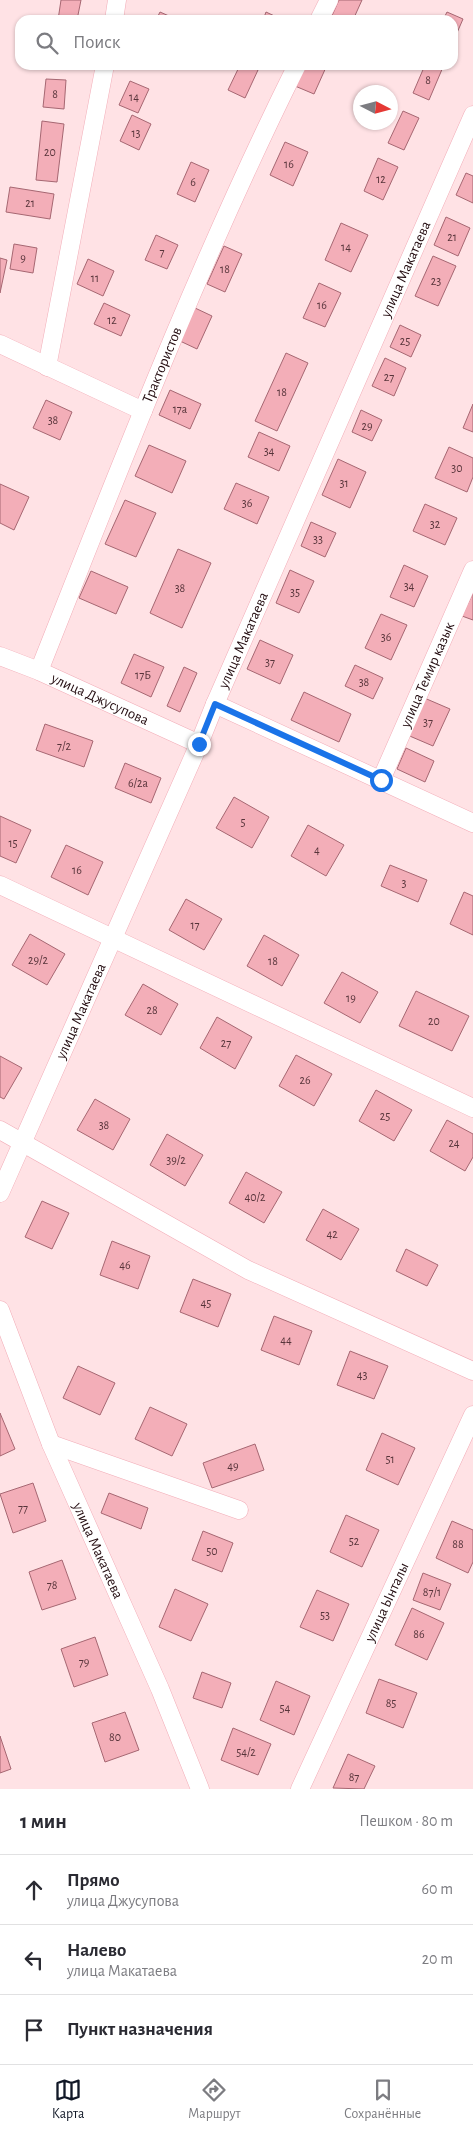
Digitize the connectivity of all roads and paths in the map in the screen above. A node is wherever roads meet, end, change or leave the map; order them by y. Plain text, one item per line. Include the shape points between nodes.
1 (117, 0) edge
2 (329, 0) edge
3 (115, 15) edge
4 (322, 15) edge
5 (104, 70) edge
6 (295, 70) edge
7 (473, 115) edge
8 (0, 344) edge
9 (47, 367) junction
10 (143, 411) junction
11 (473, 570) edge
12 (0, 656) edge
13 (39, 671) junction
14 (215, 704) junction
15 (199, 744) junction
16 (381, 780) junction
17 (473, 823) edge
18 (0, 885) edge
19 (112, 938) junction
20 (473, 1108) edge
21 (0, 1130) edge
22 (23, 1142) junction
23 (0, 1193) edge
24 (0, 1310) edge
25 (473, 1371) edge
26 (473, 1414) edge
27 (51, 1444) junction
28 (238, 1510) dead end
29 (200, 1789) edge
30 (300, 1789) edge

1 - 3 street
2 - 4 street
5 - 9 street
6 - 10 street, Трактористов via 258,144
7 - 14 street, улица Макатаева
8 - 9 street
9 - 10 street
10 - 13 street, Трактористов
11 - 16 street, улица Темир казык
12 - 13 street, улица Джусупова
13 - 15 street, улица Джусупова
14 - 15 street, улица Макатаева
14 - 16 street
15 - 19 street, улица Макатаева
16 - 17 street
18 - 19 street
19 - 20 street
19 - 22 street, улица Макатаева
21 - 22 street
22 - 23 street, улица Макатаева
22 - 25 street via 248,1270
24 - 27 street, улица Макатаева
26 - 30 street, улица Ынталы
27 - 28 street
27 - 29 street, улица Макатаева via 160,1689

